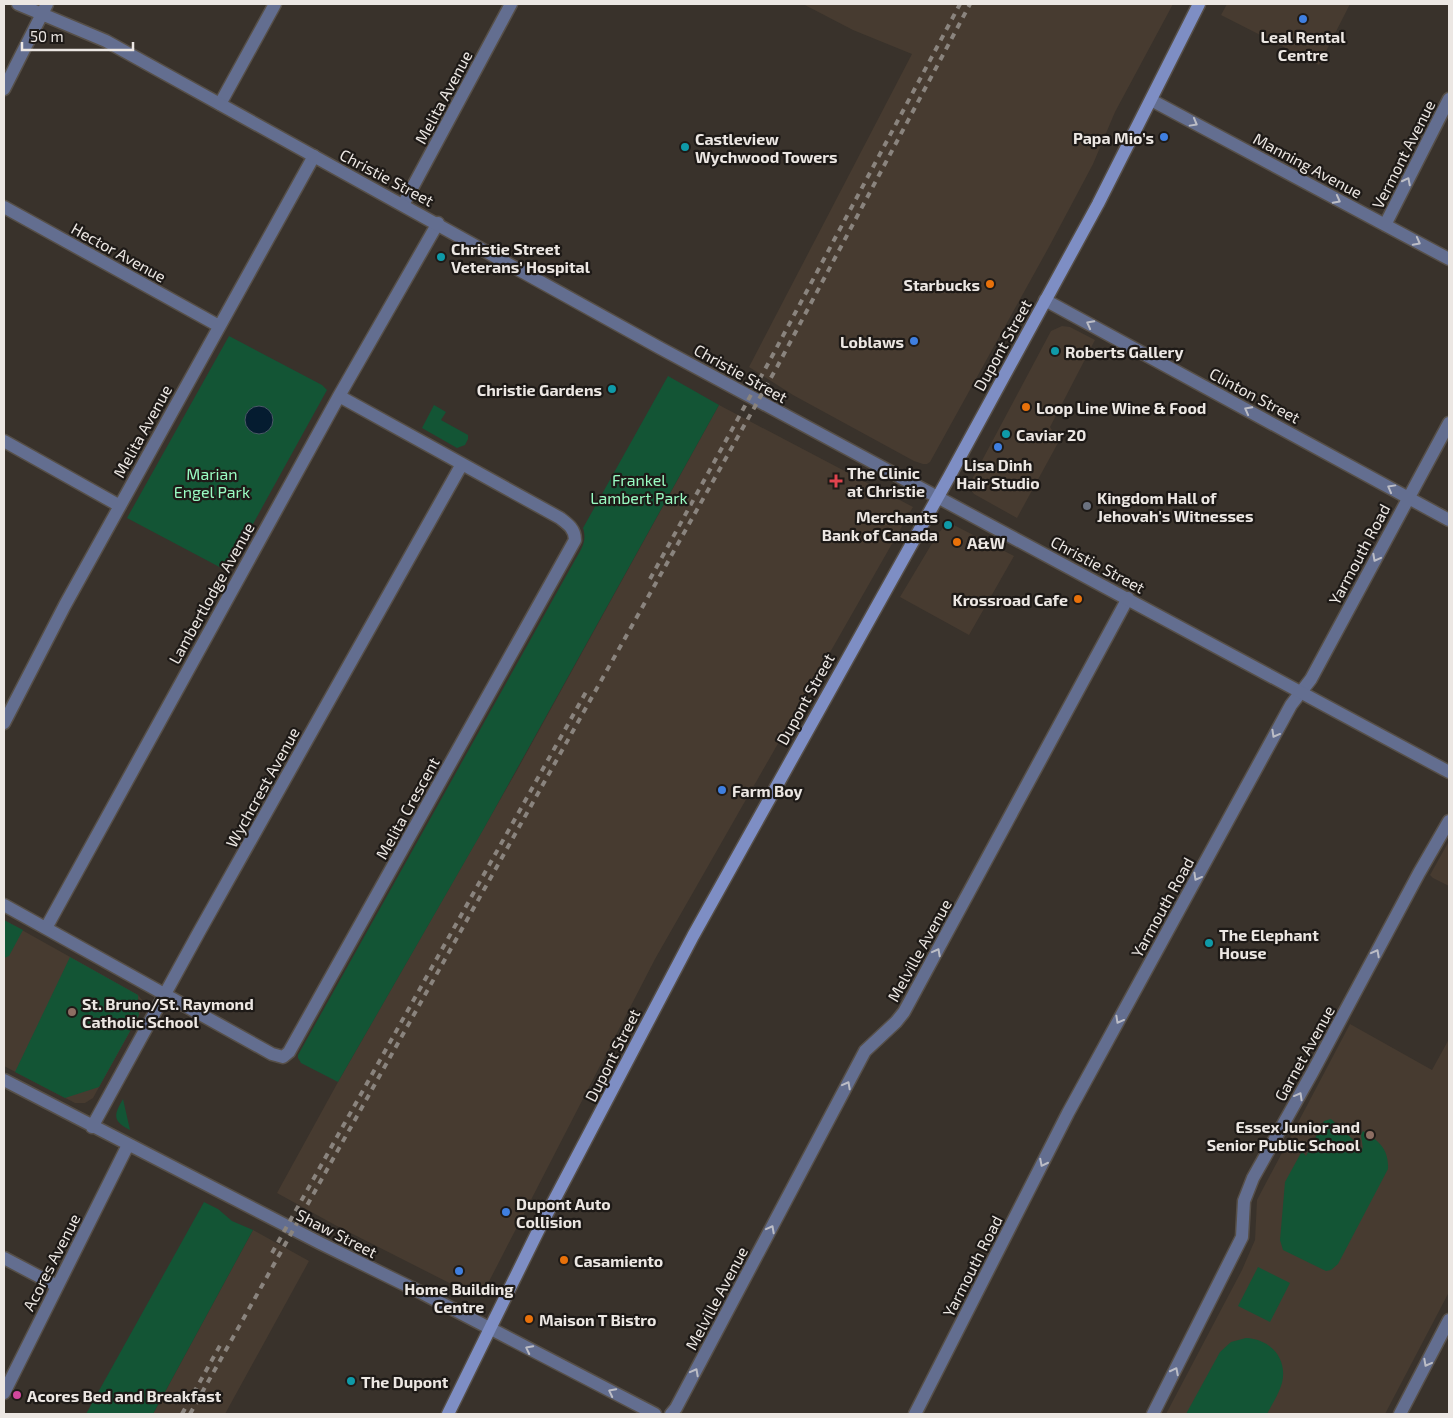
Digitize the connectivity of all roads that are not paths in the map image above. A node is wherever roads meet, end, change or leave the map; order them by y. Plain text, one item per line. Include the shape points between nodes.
1 (18, 4) edge
2 (275, 4) edge
3 (512, 4) edge
4 (1199, 4) edge
5 (44, 9) edge
6 (4, 89) edge
7 (1449, 98) edge
8 (1151, 100) junction
9 (220, 104) junction
10 (314, 156) junction
11 (403, 206) junction
12 (4, 207) edge
13 (438, 224) junction
14 (1385, 225) junction
15 (1449, 259) edge
16 (1045, 300) junction
17 (218, 326) junction
18 (339, 396) junction
19 (1449, 423) edge
20 (4, 441) edge
21 (462, 464) junction
22 (938, 496) junction
23 (1408, 497) junction
24 (120, 506) junction
25 (1449, 520) edge
26 (1128, 598) junction
27 (1300, 692) junction
28 (4, 723) edge
29 (1449, 772) edge
30 (1449, 820) edge
31 (4, 905) edge
32 (46, 928) junction
33 (165, 995) junction
34 (4, 1080) edge
35 (92, 1127) junction
36 (128, 1145) junction
37 (4, 1258) edge
38 (57, 1286) junction
39 (1449, 1320) edge
40 (490, 1329) junction
41 (4, 1393) edge
42 (448, 1414) edge
43 (655, 1414) edge
44 (671, 1414) edge
45 (915, 1414) edge
46 (1153, 1414) edge
47 (1400, 1414) edge

1 - 5 street, Christie Street
2 - 9 street
3 - 11 street, Melita Avenue
4 - 8 main road, Dupont Street
5 - 6 street
5 - 9 street, Christie Street
14 -> 7 street, Vermont Avenue
8 -> 14 street, Manning Avenue
8 - 16 main road, Dupont Street
9 - 10 street, Christie Street
10 - 11 street, Christie Street
10 - 17 street, Melita Avenue
11 - 13 street, Christie Street
12 - 17 street, Hector Avenue
13 - 18 street, Lambertlodge Avenue
13 - 22 street, Christie Street via 660,348
14 -> 15 street, Manning Avenue
16 - 22 main road, Dupont Street
23 -> 16 street, Clinton Street
17 - 24 street, Melita Avenue
18 - 21 street, Melita Crescent
18 - 32 street, Lambertlodge Avenue
19 - 23 street, Yarmouth Road
20 - 24 street
21 - 33 street, Wychcrest Avenue
21 - 33 street, Melita Crescent via 567,523 575,535 571,549 289,1052 283,1057 272,1054
22 - 26 street, Christie Street
22 - 40 main road, Dupont Street via 693,936
23 - 25 street, Clinton Street
23 -> 27 street, Yarmouth Road via 1311,679
24 - 28 street, Melita Avenue
26 - 27 street, Christie Street
44 -> 26 street, Melville Avenue via 865,1051 904,1012
27 - 29 street, Christie Street
27 -> 45 street, Yarmouth Road via 1068,1113
46 -> 30 street, Garnet Avenue via 1242,1237 1244,1200 1253,1178
31 - 32 street, Melita Crescent
32 - 33 street, Melita Crescent
33 - 35 street, Wychcrest Avenue
34 - 35 street, Shaw Street
35 - 36 street, Shaw Street
36 - 38 street, Acores Avenue
36 - 40 street, Shaw Street
37 - 38 street
38 - 41 street, Acores Avenue
39 -> 47 street
40 - 42 main road, Dupont Street
43 -> 40 street, Shaw Street

